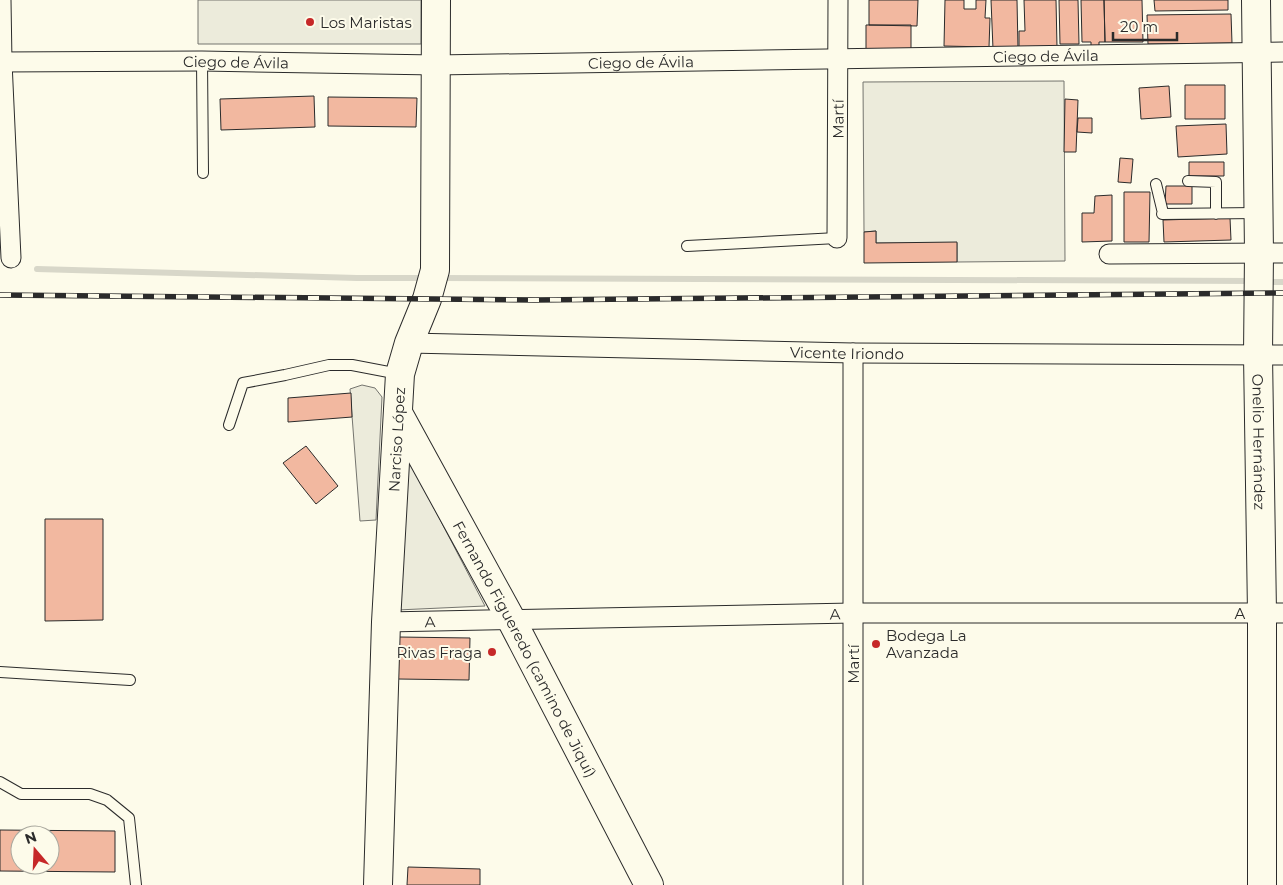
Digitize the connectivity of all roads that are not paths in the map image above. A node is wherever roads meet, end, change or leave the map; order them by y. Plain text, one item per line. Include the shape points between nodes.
1 (1, 0) edge
2 (436, 0) edge
3 (838, 0) edge
4 (1256, 0) edge
5 (1283, 52) edge
6 (1256, 53) junction
7 (838, 59) junction
8 (202, 61) junction
9 (1, 62) edge
10 (436, 65) junction
11 (203, 173) dead end
12 (1188, 181) dead end
13 (1156, 184) dead end
14 (1258, 213) junction
15 (1216, 214) junction
16 (837, 238) joint
17 (687, 246) dead end
18 (1109, 254) dead end
19 (11, 258) dead end
20 (1265, 265) edge
21 (409, 343) junction
22 (853, 353) junction
23 (1270, 355) edge
24 (400, 374) junction
25 (398, 413) junction
26 (229, 425) dead end
27 (853, 613) junction
28 (1272, 613) edge
29 (512, 621) junction
30 (386, 622) junction
31 (0, 672) edge
32 (130, 680) dead end
33 (0, 782) edge
34 (136, 885) edge
35 (378, 885) edge
36 (649, 885) edge
37 (853, 885) edge
38 (1262, 885) edge

1 - 9 street
2 - 10 street, Narciso López
3 - 7 street, Martí
4 - 6 street, Onelio Hernández
5 - 6 street, Ciego de Ávila
6 - 7 street, Ciego de Ávila
6 - 14 street, Onelio Hernández
7 - 10 street, Ciego de Ávila
7 - 16 street, Martí
8 - 9 street, Ciego de Ávila
8 - 10 street, Ciego de Ávila
8 - 11 lane
9 - 19 street
10 - 21 street, Narciso López via 433,278
12 - 15 lane via 1216,182
13 - 15 lane via 1162,214
14 - 15 lane
14 - 20 street, Onelio Hernández
16 - 17 lane
18 - 20 street
20 - 23 street, Onelio Hernández
21 - 22 street, Vicente Iriondo
21 - 24 street, Narciso López
22 - 23 street, Vicente Iriondo
22 - 27 street, Martí
23 - 28 street, Onelio Hernández
24 - 25 street, Narciso López
24 - 26 lane via 352,365 329,365 243,383
25 - 29 street, Fernando Figueredo (camino de Jiquí)
25 - 30 street, Narciso López
27 - 28 street, A
27 - 29 street, A
27 - 37 street, Martí
28 - 38 street, Onelio Hernández
29 - 30 street, A
29 - 36 street, Fernando Figueredo (camino de Jiquí)
30 - 35 street, Narciso López
31 - 32 lane
33 - 34 lane via 20,794 90,794 107,800 129,818

